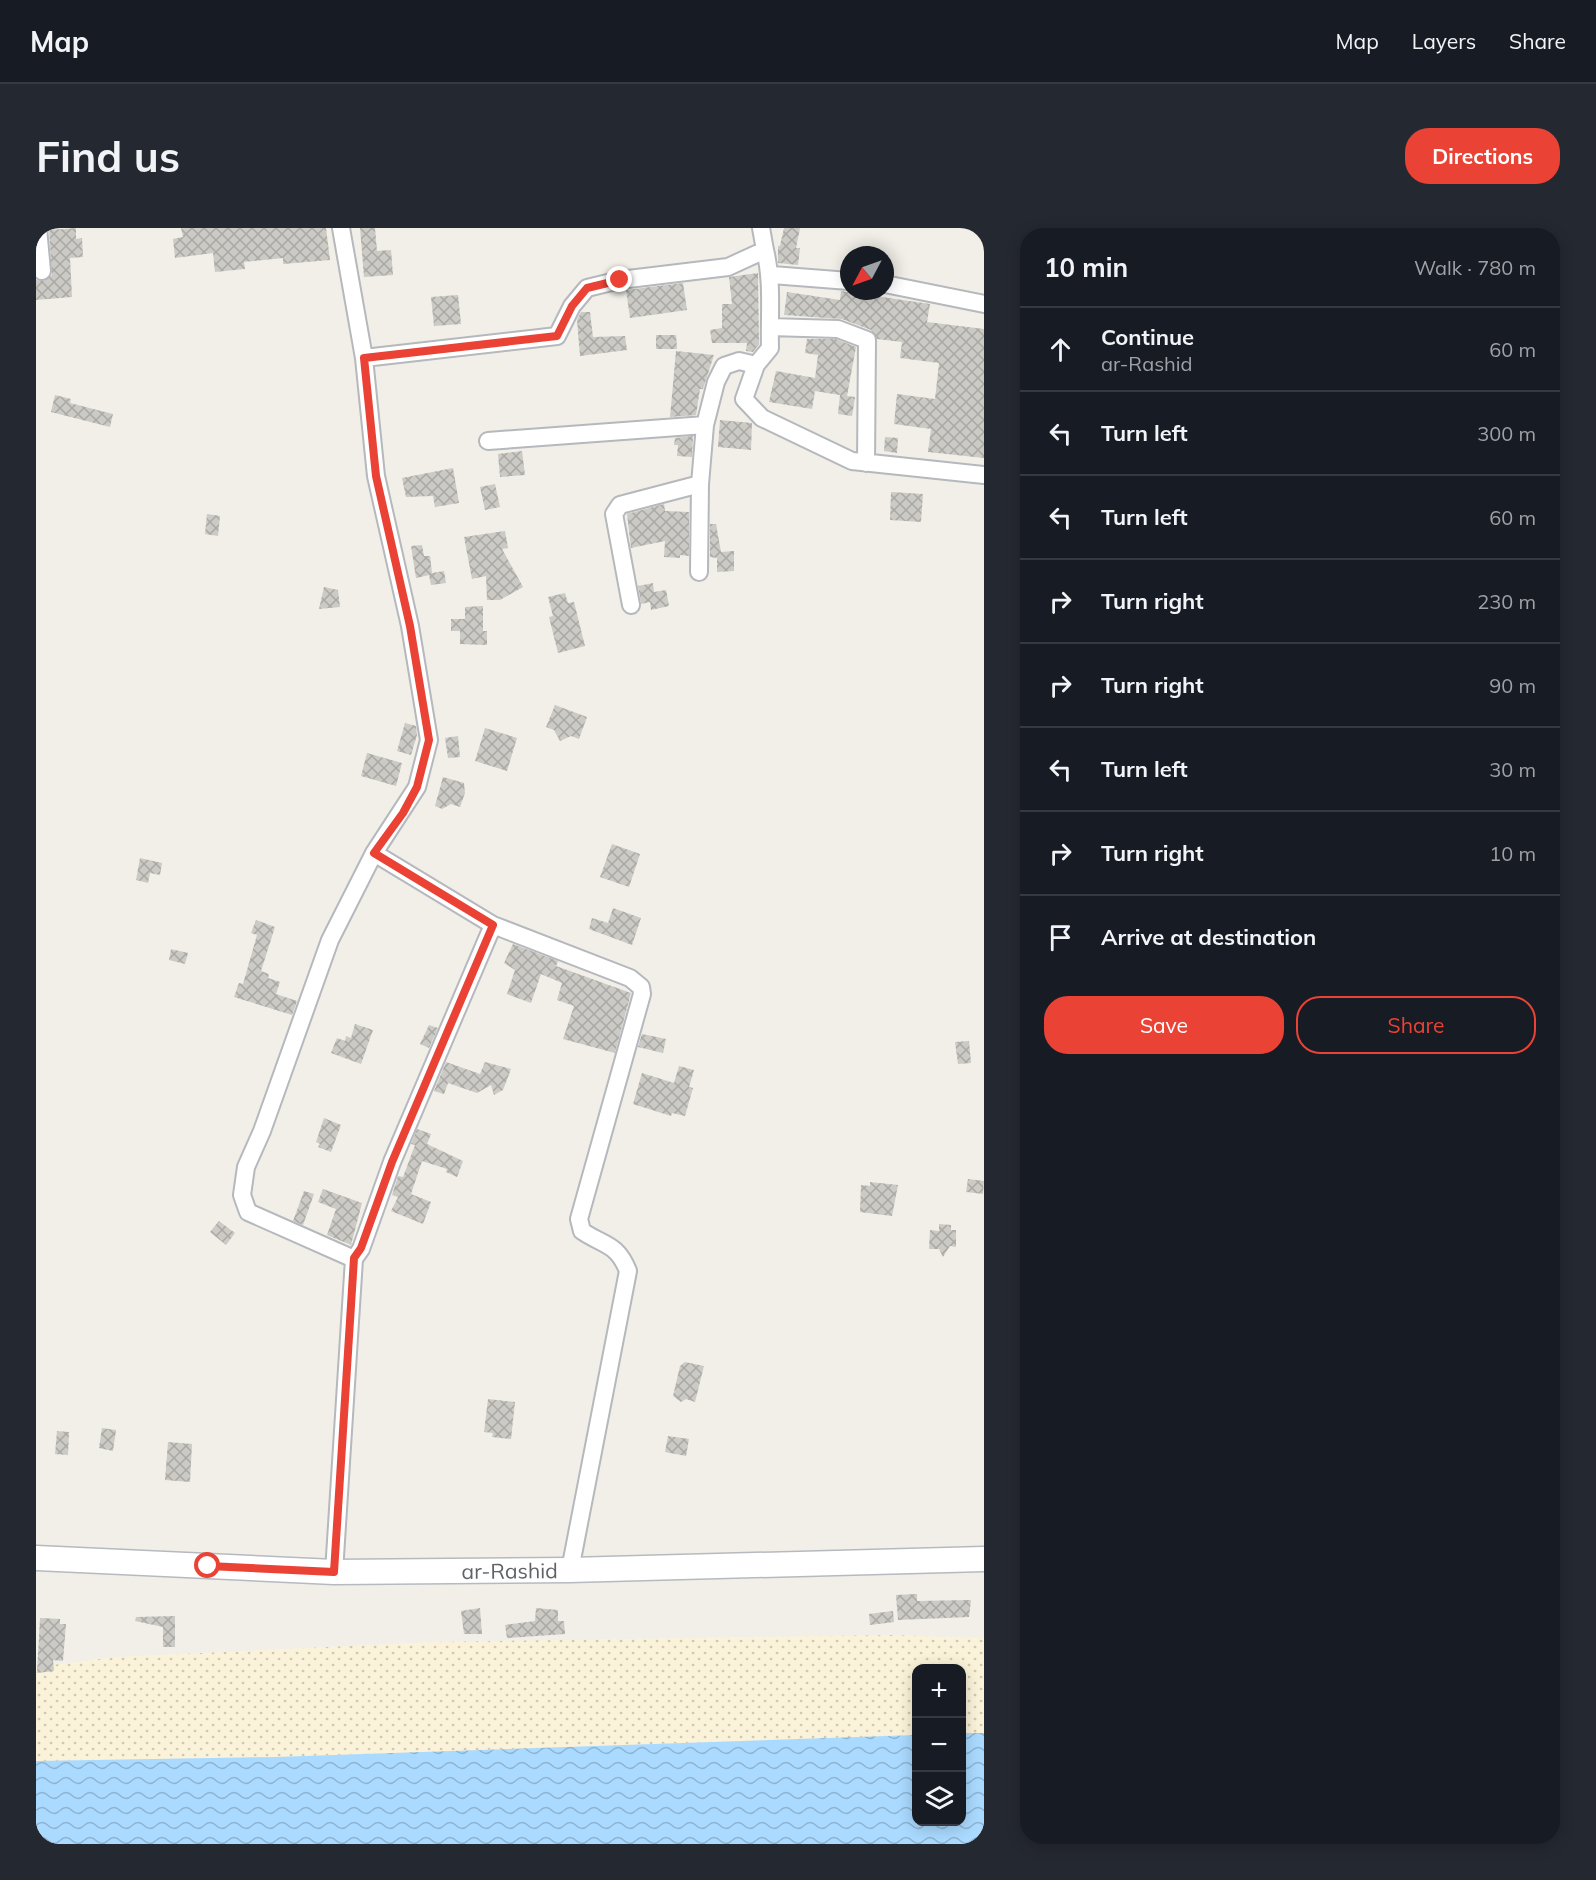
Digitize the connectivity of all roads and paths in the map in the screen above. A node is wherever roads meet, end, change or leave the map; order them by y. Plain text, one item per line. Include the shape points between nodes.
1 (38, 228) edge
2 (341, 228) edge
3 (761, 228) edge
4 (765, 250) junction
5 (42, 271) dead end
6 (772, 275) junction
7 (840, 280) edge
8 (894, 286) edge
9 (984, 304) edge
10 (770, 327) junction
11 (364, 358) junction
12 (756, 365) junction
13 (705, 425) junction
14 (488, 441) dead end
15 (866, 463) junction
16 (984, 475) edge
17 (700, 484) junction
18 (699, 572) dead end
19 (631, 605) dead end
20 (374, 853) junction
21 (493, 925) junction
22 (354, 1258) junction
23 (36, 1558) edge
24 (984, 1560) edge
25 (570, 1570) junction
26 (334, 1572) junction

1 - 5 street
2 - 11 street
3 - 4 street
4 - 6 street
4 - 11 street via 728,267 620,280 587,288 572,306 557,336
6 - 7 street
6 - 10 street
8 - 9 street
10 - 12 street via 770,348
10 - 15 street via 838,329 867,340
11 - 20 street via 376,476 410,626 429,740 417,787
12 - 13 street via 739,361 724,366
12 - 15 street via 744,399 753,411 852,461
13 - 14 street
13 - 17 street
15 - 16 street
17 - 18 street
17 - 19 street via 620,506 614,514
20 - 21 street
20 - 22 street via 330,940 246,1167 242,1195 248,1212
21 - 22 street
21 - 25 street via 630,978 642,993 579,1219 582,1231 618,1251 628,1271
22 - 26 street
23 - 26 main road, ar-Rashid
24 - 25 main road, ar-Rashid
25 - 26 main road, ar-Rashid

